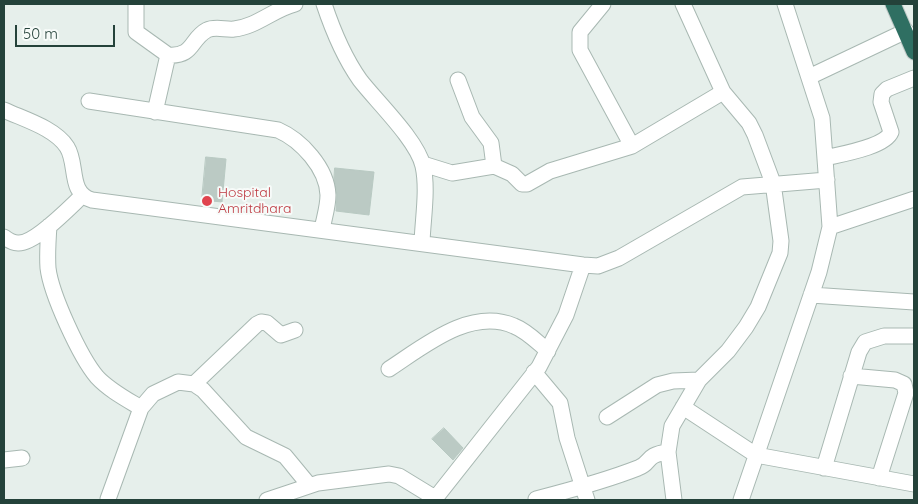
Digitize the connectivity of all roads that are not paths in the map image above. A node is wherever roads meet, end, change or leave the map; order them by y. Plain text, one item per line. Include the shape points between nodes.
1 (136, 4) edge
2 (295, 4) edge
3 (324, 4) edge
4 (603, 4) edge
5 (683, 4) edge
6 (785, 4) edge
7 (893, 4) edge
8 (906, 31) junction
9 (914, 52) edge
10 (168, 55) junction
11 (809, 77) junction
12 (914, 78) edge
13 (458, 80) dead end
14 (723, 92) junction
15 (89, 100) dead end
16 (4, 110) edge
17 (155, 112) junction
18 (632, 146) junction
19 (825, 158) junction
20 (423, 164) junction
21 (494, 166) junction
22 (827, 180) junction
23 (773, 184) junction
24 (83, 196) junction
25 (914, 199) edge
26 (49, 226) junction
27 (830, 227) junction
28 (322, 230) junction
29 (4, 237) edge
30 (422, 242) junction
31 (583, 265) junction
32 (811, 295) junction
33 (914, 302) edge
34 (295, 330) dead end
35 (914, 336) edge
36 (548, 351) junction
37 (389, 369) dead end
38 (534, 372) junction
39 (851, 376) junction
40 (699, 380) junction
41 (194, 384) junction
42 (683, 407) junction
43 (141, 408) junction
44 (608, 417) dead end
45 (668, 452) junction
46 (756, 455) junction
47 (22, 458) dead end
48 (4, 460) edge
49 (824, 468) junction
50 (880, 478) junction
51 (914, 484) edge
52 (309, 485) junction
53 (585, 494) edge
54 (108, 499) dead end
55 (435, 499) edge
56 (536, 499) dead end
57 (267, 500) edge
58 (674, 500) edge
59 (741, 500) edge

1 - 10 street via 136,32
2 - 10 street via 240,28 210,29 179,56
3 - 20 street via 345,57
4 - 18 street via 580,32 580,50
5 - 14 street
6 - 11 street
7 - 8 highway
8 - 9 highway
8 - 11 street
10 - 17 street
11 - 19 street via 822,118
12 - 19 street via 882,94 891,132 886,139
13 - 21 street via 472,117 491,143
14 - 18 street
14 - 23 street via 749,123
15 - 17 street
16 - 24 street via 61,139 72,156 76,186
17 - 28 street via 289,134 309,154 326,185 328,196
18 - 21 street via 550,171 527,184
19 - 22 street
20 - 21 street via 452,173
20 - 30 street
22 - 23 street
22 - 27 street
23 - 31 street via 742,187 619,258 598,266
23 - 40 street via 781,229 780,253 758,307 746,327 728,352
24 - 26 street
24 - 28 street via 92,200
25 - 27 street
26 - 29 street via 24,242 12,242
26 - 43 street via 48,267 62,312 91,369 106,385
27 - 32 street
28 - 30 street
30 - 31 street
31 - 36 street via 566,315
32 - 33 street
32 - 46 street
34 - 41 street via 281,335 267,323 257,324
35 - 39 street via 884,336 865,342
36 - 37 street via 513,325 476,323 451,330
36 - 38 street
38 - 53 street via 560,403 567,438
38 - 55 street
39 - 49 street
39 - 50 street via 895,380 904,384 906,393
40 - 42 street
40 - 44 street via 657,385
41 - 43 street via 178,382 167,386 153,394
41 - 52 street via 246,436 285,456
42 - 45 street via 672,426
42 - 46 street
43 - 54 street
45 - 53 street via 654,454 640,467
45 - 58 street
46 - 49 street
46 - 59 street
47 - 48 street
49 - 50 street
50 - 51 street
52 - 55 street via 389,474 399,476
52 - 57 street
53 - 56 street

